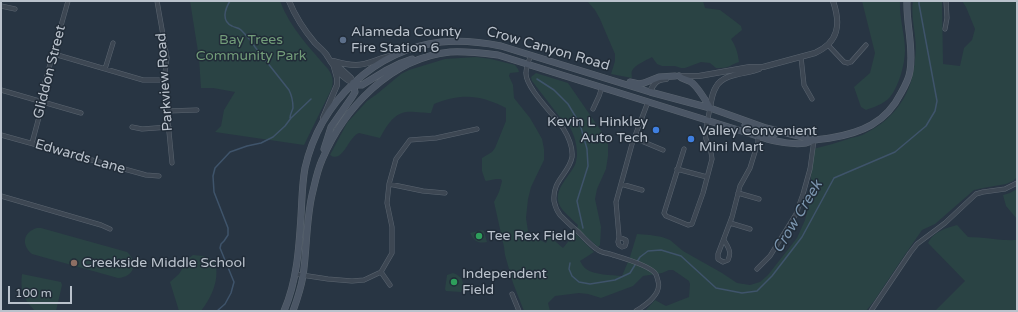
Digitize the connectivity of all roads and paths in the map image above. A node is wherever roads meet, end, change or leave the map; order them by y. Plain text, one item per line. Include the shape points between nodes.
1 (68, 1) edge
2 (157, 1) edge
3 (289, 1) edge
4 (833, 1) edge
5 (907, 1) edge
6 (946, 1) edge
7 (1, 6) edge
8 (15, 9) dead end
9 (945, 29) dead end
10 (112, 43) dead end
11 (828, 45) junction
12 (866, 45) dead end
13 (54, 54) junction
14 (396, 55) junction
15 (531, 55) junction
16 (427, 57) junction
17 (801, 57) junction
18 (332, 62) junction
19 (528, 64) junction
20 (763, 67) junction
21 (106, 69) junction
22 (677, 76) junction
23 (164, 80) junction
24 (613, 80) junction
25 (352, 84) junction
26 (602, 87) junction
27 (1, 90) edge
28 (650, 92) junction
29 (812, 99) dead end
30 (43, 102) junction
31 (648, 102) junction
32 (710, 108) junction
33 (593, 109) dead end
34 (197, 110) dead end
35 (167, 111) junction
36 (81, 113) dead end
37 (738, 118) junction
38 (708, 120) junction
39 (132, 127) dead end
40 (168, 127) junction
41 (320, 127) junction
42 (477, 128) dead end
43 (1, 134) edge
44 (796, 135) junction
45 (758, 136) junction
46 (634, 138) junction
47 (814, 140) junction
48 (32, 143) junction
49 (684, 149) dead end
50 (663, 150) dead end
51 (321, 161) junction
52 (172, 163) dead end
53 (677, 169) junction
54 (159, 176) dead end
55 (707, 177) junction
56 (1017, 183) edge
57 (389, 184) junction
58 (621, 184) junction
59 (642, 190) dead end
60 (445, 193) dead end
61 (738, 193) junction
62 (1, 196) edge
63 (759, 199) dead end
64 (730, 223) junction
65 (110, 229) dead end
66 (750, 229) dead end
67 (619, 237) dead end
68 (724, 240) junction
69 (757, 269) dead end
70 (380, 272) junction
71 (295, 274) junction
72 (303, 276) junction
73 (390, 285) dead end
74 (512, 294) dead end
75 (284, 311) edge
76 (293, 311) edge
77 (519, 311) edge
78 (636, 311) edge
79 (871, 311) edge

1 - 13 street, Gliddon Street
2 - 23 street, Parkview Road via 167,58
3 - 18 street via 315,43
4 - 11 street via 837,22 835,36
5 - 47 main road, Crow Canyon Road via 911,63 910,72 896,104 882,119 869,127 845,135
6 - 9 street
7 - 8 street
10 - 21 street
11 - 12 street via 844,62 851,62
11 - 17 street via 823,50
13 - 21 street
13 - 30 street, Gliddon Street via 45,82
14 - 15 main road, Crow Canyon Road via 432,44 468,41 501,46
14 - 18 street via 356,65
14 - 25 main road, Crow Canyon Road via 375,66
15 - 19 street
15 - 24 main road, Crow Canyon Road
16 - 19 main road, Crow Canyon Road via 450,52 474,52
16 - 25 main road via 401,62 362,85
16 - 51 main road, Crow Canyon Road via 408,64 377,84 343,121
17 - 20 street
17 - 29 street via 804,85
18 - 25 street via 350,78
18 - 41 street via 337,85
19 - 26 main road, Crow Canyon Road
19 - 78 street via 526,79 563,128 572,147 572,158 554,193 558,213 599,251 652,269 656,274 658,292
20 - 22 street via 699,76
20 - 32 street via 722,79 715,87
21 - 23 street via 143,80
22 - 24 main road via 659,77 638,84
22 - 28 street via 655,83
22 - 32 main road via 693,84
23 - 35 street, Parkview Road
24 - 28 main road, Crow Canyon Road
25 - 41 main road, Crow Canyon Road via 334,104
25 - 51 main road via 355,92 331,127
26 - 31 main road, Crow Canyon Road
26 - 33 street
27 - 30 street
28 - 31 main road
28 - 32 main road, Crow Canyon Road
30 - 36 street
30 - 48 street, Gliddon Street
31 - 38 main road, Crow Canyon Road
31 - 46 street
32 - 37 main road, Crow Canyon Road
32 - 38 street
34 - 35 street
35 - 40 street, Parkview Road
37 - 44 main road, Crow Canyon Road
37 - 45 main road via 742,123 753,127
38 - 45 main road, Crow Canyon Road
38 - 55 street via 705,134 712,156
39 - 40 street
40 - 52 street, Parkview Road
41 - 71 main road, Crow Canyon Road via 305,168
42 - 57 street via 436,138 410,140 396,159
43 - 48 street, Edwards Lane
44 - 45 main road via 765,132
44 - 47 main road, Crow Canyon Road
45 - 47 main road, Crow Canyon Road via 796,144
45 - 61 street via 750,168
46 - 50 street
46 - 58 street
47 - 69 street via 810,169 796,214 770,256
48 - 54 street, Edwards Lane via 146,175
49 - 53 street
51 - 72 main road, Crow Canyon Road via 309,214
53 - 55 street
53 - 55 street via 664,213 688,225 692,224
56 - 79 street via 1005,189 976,194 945,223 917,244
57 - 60 street
57 - 70 street via 387,203 392,227 392,253
58 - 59 street
58 - 67 street via 616,202
61 - 63 street
61 - 64 street
62 - 65 street
64 - 66 street
64 - 68 street
68 - 68 street via 718,256 723,262 730,257 730,250
70 - 72 street via 364,280 352,281
70 - 73 street
71 - 72 street
71 - 75 main road, Crow Canyon Road
72 - 76 main road, Crow Canyon Road
74 - 77 street

